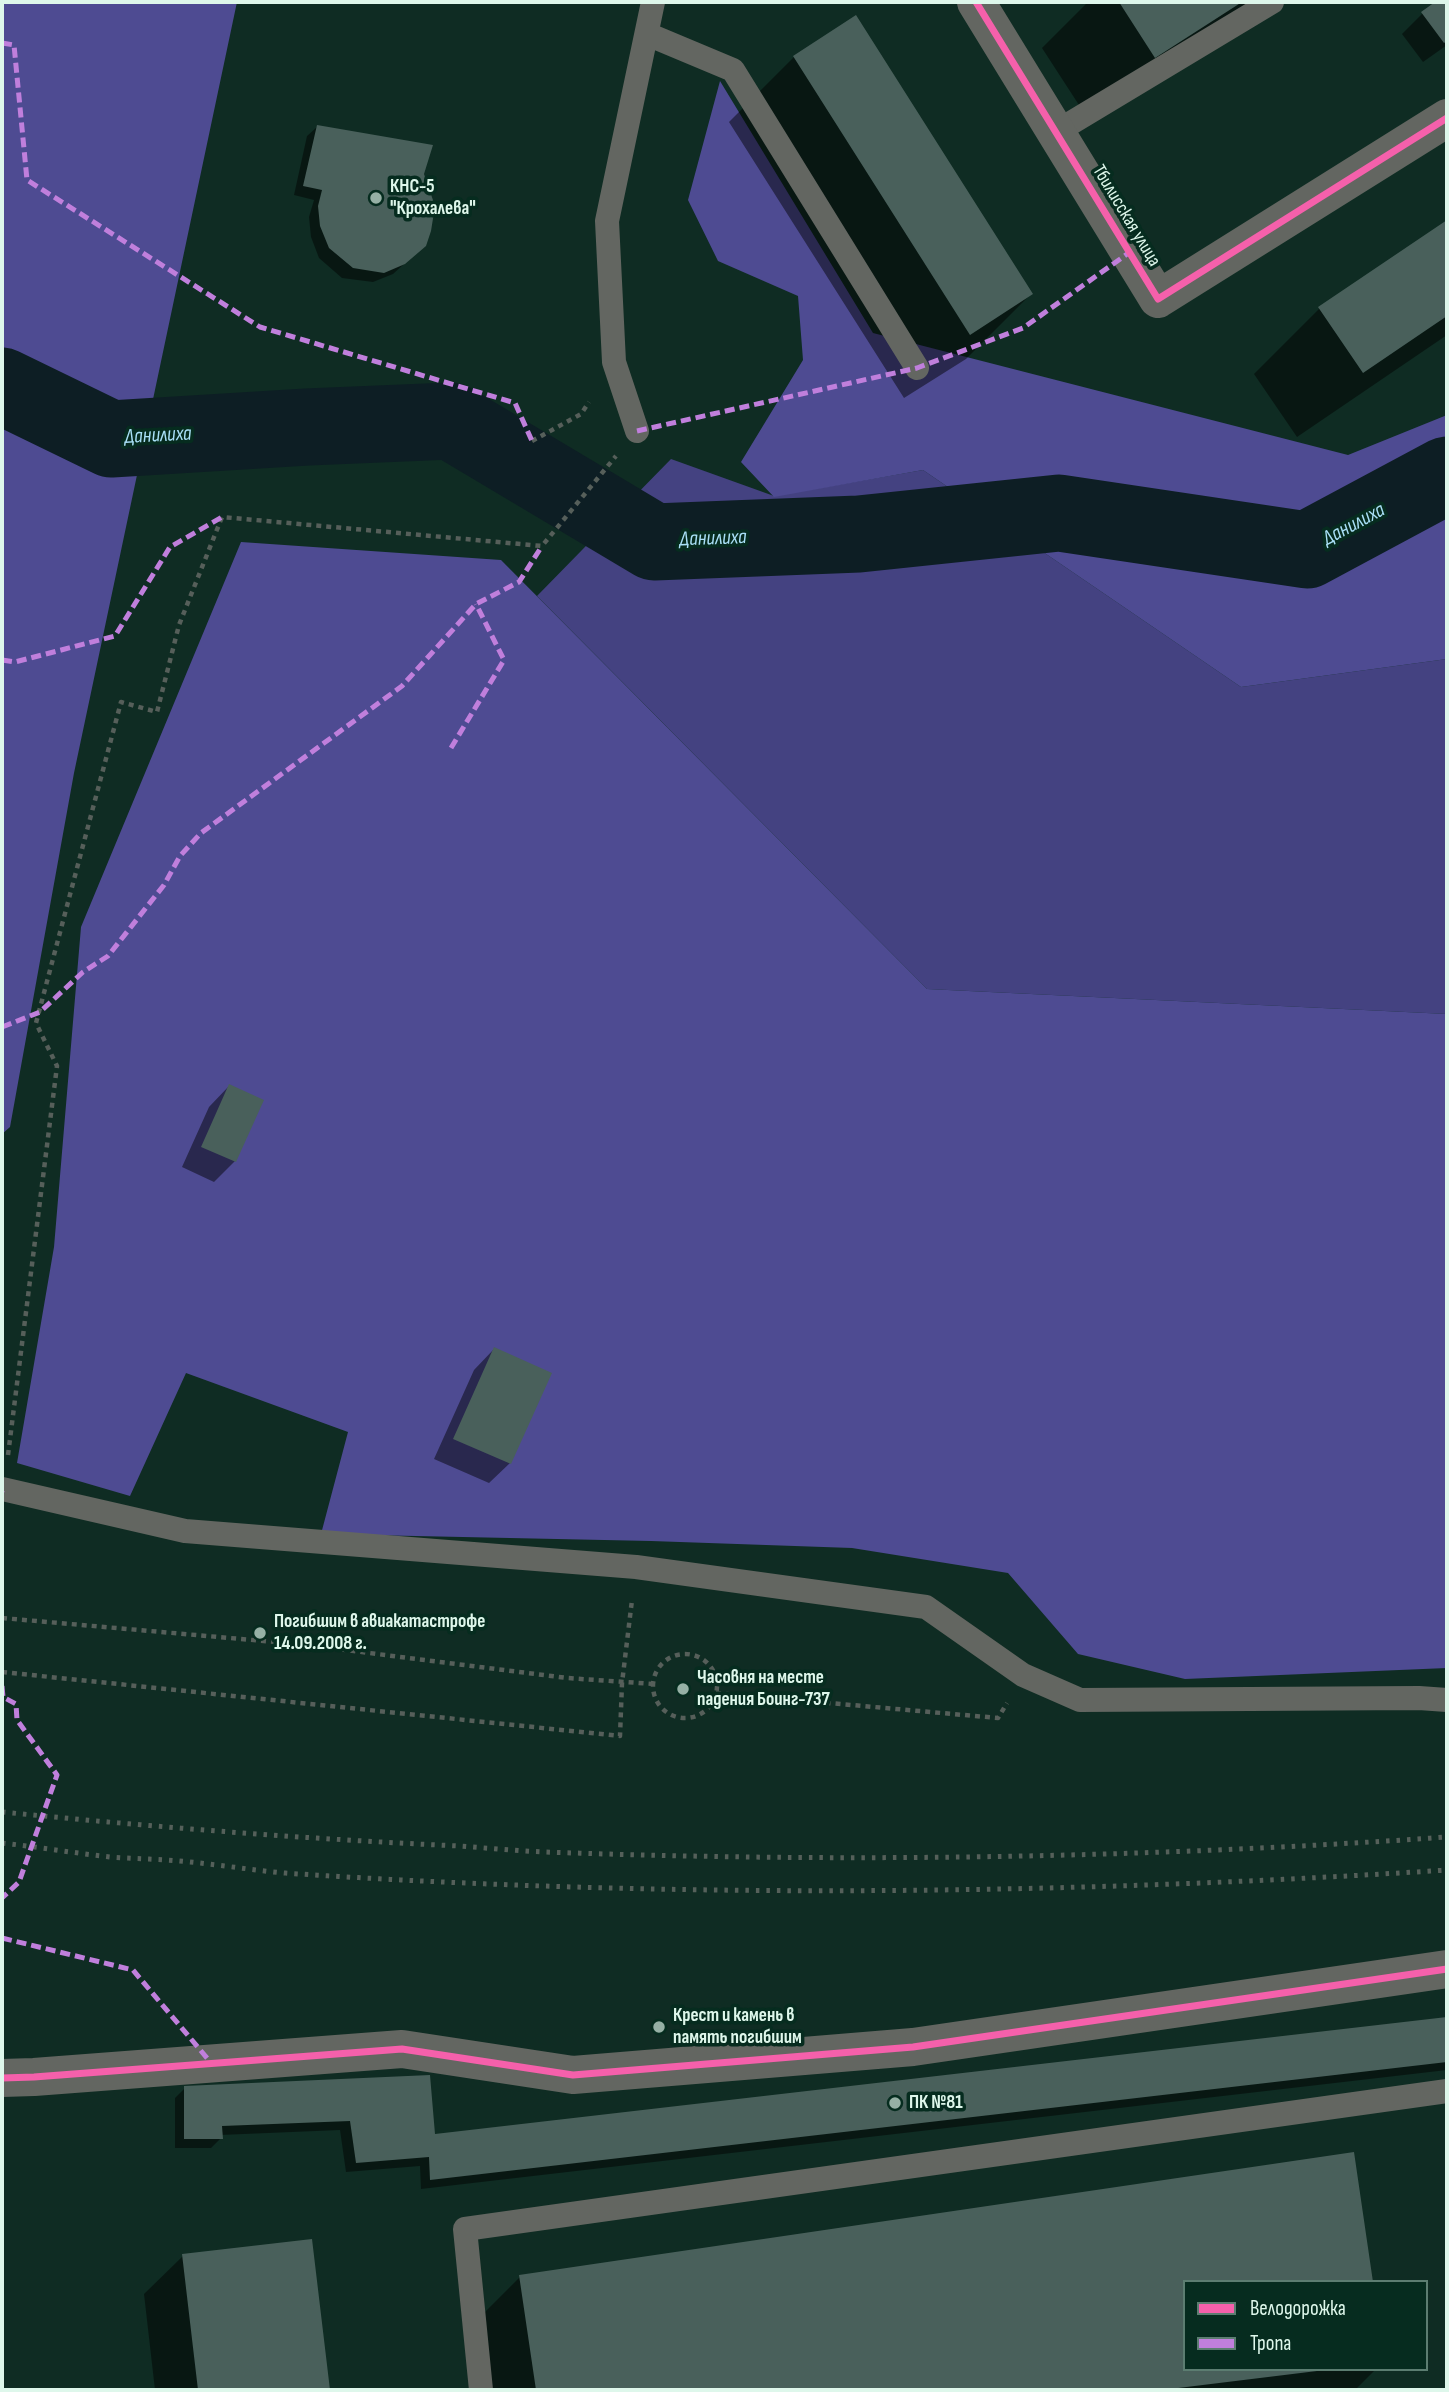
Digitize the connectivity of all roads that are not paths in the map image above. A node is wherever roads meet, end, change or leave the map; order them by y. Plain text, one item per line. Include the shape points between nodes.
1 (653, 2) edge
2 (976, 2) edge
3 (1272, 2) edge
4 (647, 34) junction
5 (1447, 118) edge
6 (1056, 132) junction
7 (917, 368) dead end
8 (637, 431) dead end
9 (2, 1490) edge
10 (1447, 1700) edge
11 (1447, 1969) edge
12 (2, 2078) edge
13 (1447, 2091) edge
14 (481, 2390) edge

1 - 4 lane
2 - 6 street, Тбилисская улица
3 - 6 lane
4 - 7 lane via 733,70
4 - 8 lane via 607,221 614,362
5 - 6 street, Тбилисская улица via 1158,299
9 - 10 lane via 185,1531 636,1567 926,1607 1023,1675 1080,1700
11 - 12 street via 913,2047 573,2075 401,2049
13 - 14 lane via 465,2230

